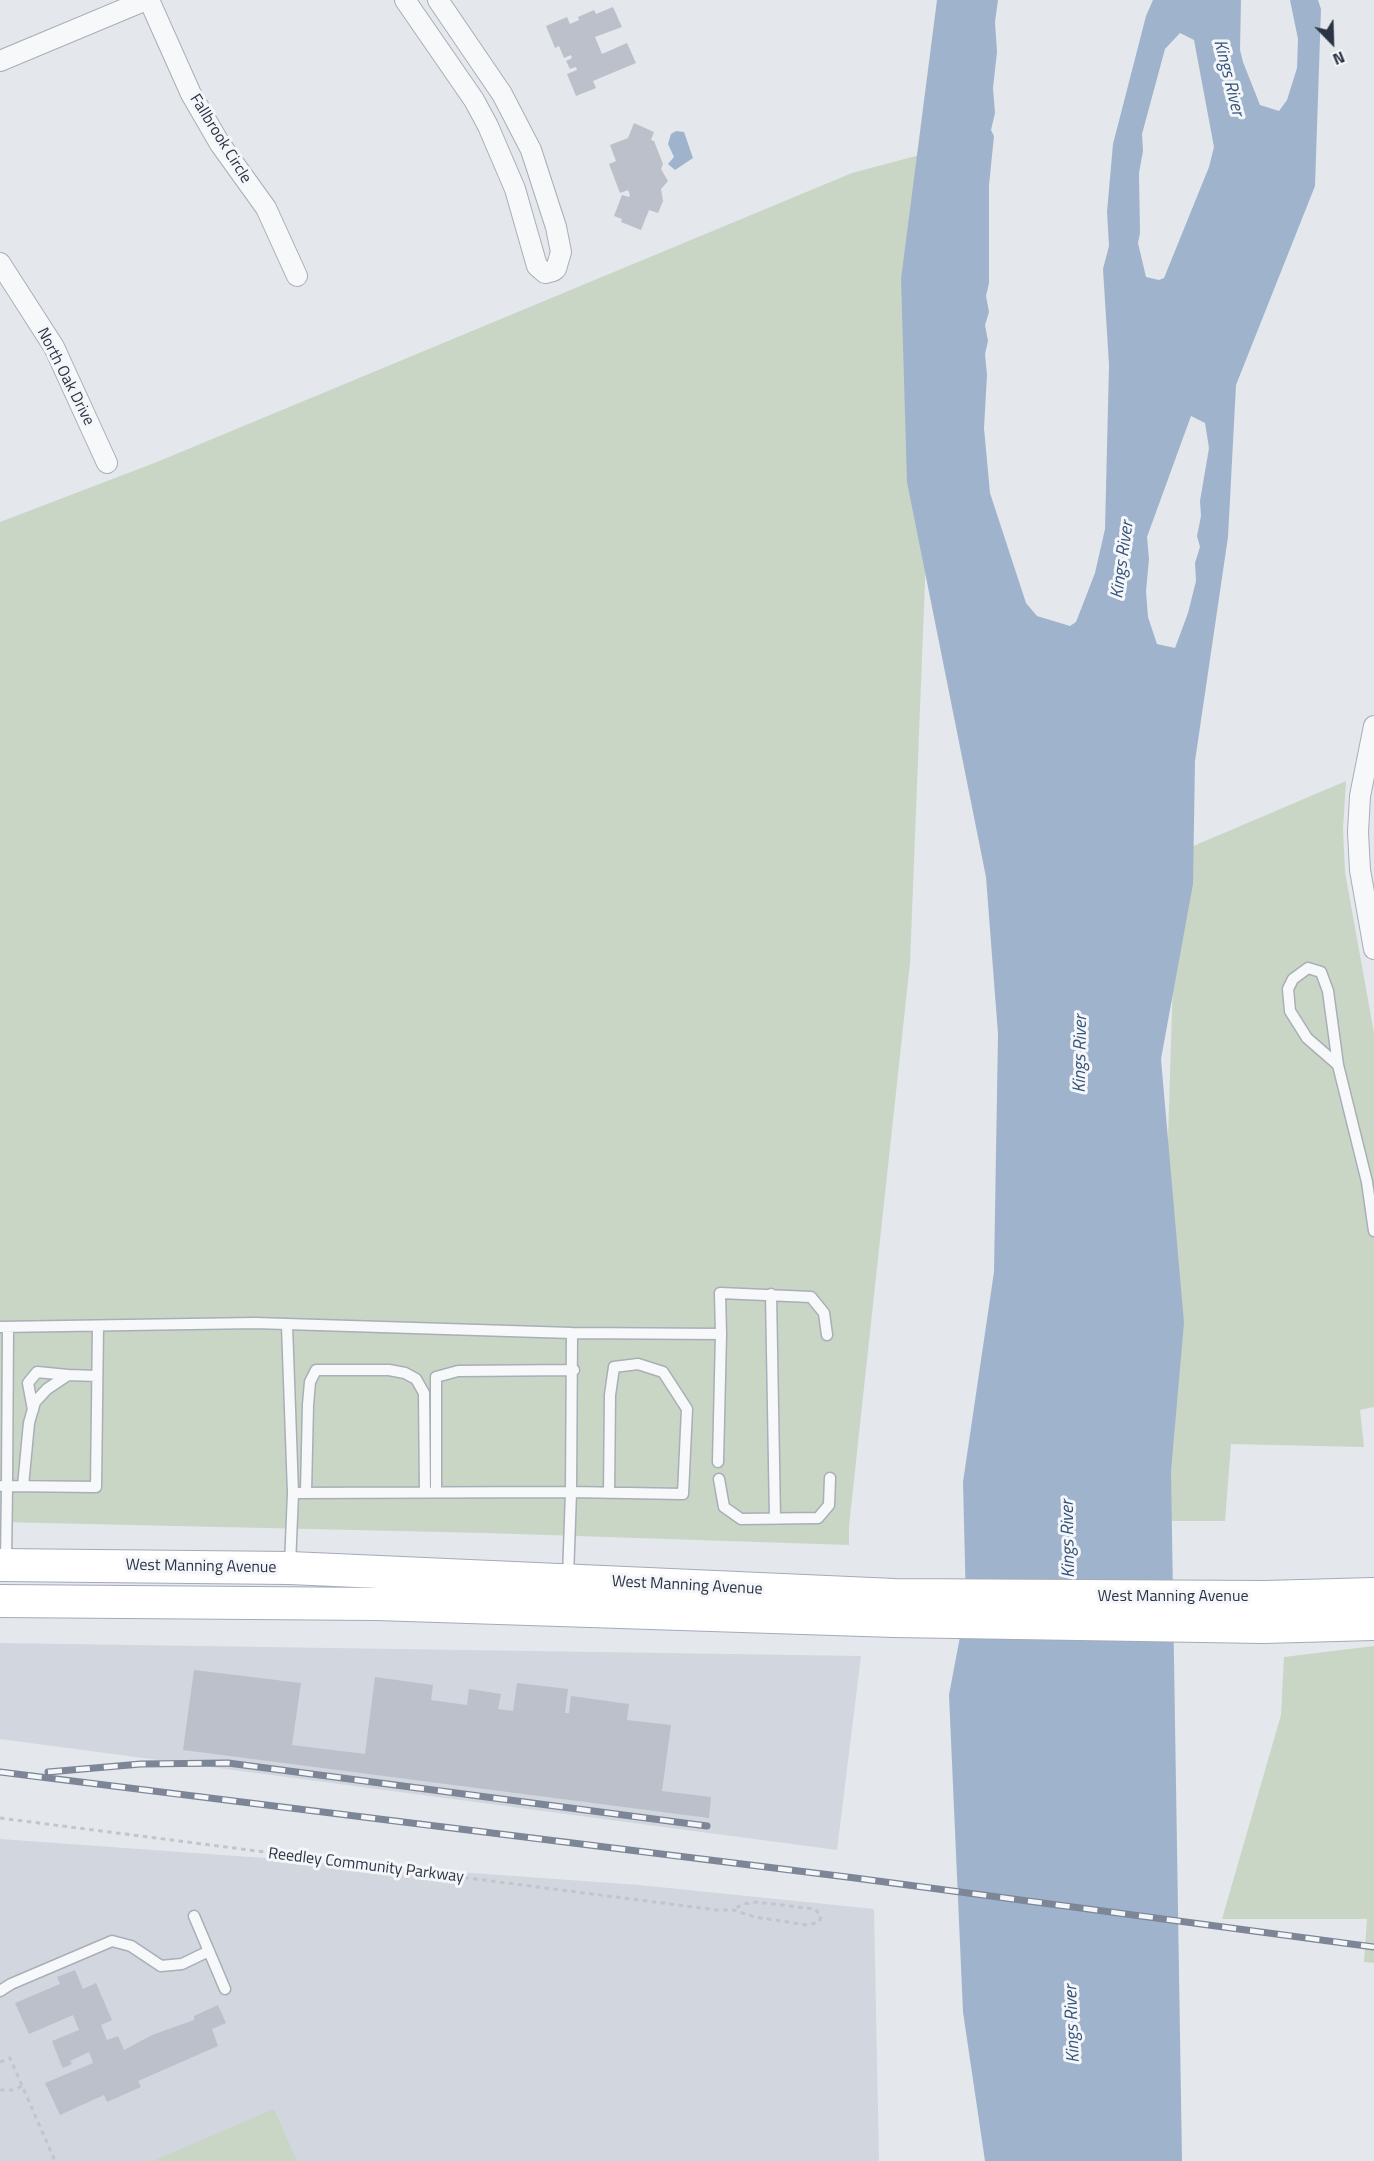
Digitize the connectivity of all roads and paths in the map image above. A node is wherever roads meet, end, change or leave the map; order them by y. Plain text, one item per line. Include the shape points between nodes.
1 (147, 0) edge
2 (405, 0) edge
3 (438, 0) edge
4 (0, 61) edge
5 (0, 263) edge
6 (297, 276) dead end
7 (107, 463) dead end
8 (1374, 726) edge
9 (1374, 949) edge
10 (1338, 1065) junction
11 (1374, 1231) edge
12 (771, 1294) junction
13 (287, 1325) junction
14 (98, 1326) junction
15 (4, 1327) edge
16 (572, 1333) junction
17 (721, 1334) junction
18 (827, 1335) dead end
19 (574, 1370) junction
20 (68, 1374) junction
21 (98, 1376) junction
22 (33, 1410) junction
23 (4, 1446) edge
24 (718, 1462) dead end
25 (830, 1478) dead end
26 (719, 1479) dead end
27 (4, 1486) edge
28 (23, 1486) junction
29 (293, 1492) junction
30 (306, 1492) junction
31 (431, 1492) junction
32 (571, 1492) junction
33 (609, 1493) junction
34 (775, 1519) junction
35 (3, 1565) edge
36 (290, 1568) junction
37 (568, 1580) junction
38 (1374, 1594) edge
39 (0, 1601) edge
40 (894, 1608) junction
41 (1264, 1612) junction
42 (1374, 1624) edge
43 (0, 1818) edge
44 (733, 1910) junction
45 (194, 1916) dead end
46 (209, 1951) junction
47 (225, 1989) dead end
48 (0, 1991) edge
49 (0, 2062) edge
50 (22, 2086) junction
51 (0, 2090) edge
52 (55, 2161) edge

1 - 4 street
1 - 6 street, Fallbrook Circle via 191,94 220,144 266,208
2 - 3 street via 484,117 514,189 537,266 545,273 553,271 561,252 531,150 502,94
5 - 7 street, North Oak Drive via 54,348
8 - 9 street via 1360,796 1358,832 1360,870
10 - 10 lane via 1324,978 1321,972 1308,968 1288,988 1290,1011 1307,1038
10 - 11 lane via 1367,1182
12 - 17 lane via 720,1293
12 - 18 lane via 811,1297 824,1313
12 - 34 lane
13 - 14 lane
13 - 16 lane
13 - 29 lane
14 - 15 lane
14 - 21 lane
15 - 23 lane
16 - 17 lane
16 - 19 lane
17 - 24 lane
19 - 31 lane via 458,1371 436,1377
19 - 32 lane
20 - 21 lane
20 - 22 lane via 47,1389
20 - 22 lane via 37,1372 28,1383
21 - 28 lane via 96,1487
22 - 28 lane via 28,1423
23 - 27 lane
25 - 34 lane via 829,1505 818,1518
26 - 34 lane via 724,1507 741,1519
27 - 28 lane
27 - 35 lane
29 - 30 lane
29 - 36 lane
30 - 31 lane
30 - 31 lane via 310,1382 315,1370 389,1370 416,1378 424,1393
31 - 32 lane
32 - 33 lane
32 - 37 lane
33 - 33 lane via 614,1367 638,1364 663,1372 687,1409 683,1494
35 - 36 main road, West Manning Avenue
36 - 37 main road, West Manning Avenue
37 - 40 main road, West Manning Avenue
38 - 41 main road, West Manning Avenue
39 - 40 main road, West Manning Avenue
40 - 41 main road, West Manning Avenue
41 - 42 main road, West Manning Avenue
43 - 44 path, Reedley Community Parkway
44 - 44 path, Reedley Community Parkway via 757,1902 815,1909 821,1916 819,1922 807,1925
45 - 46 lane
46 - 47 lane
46 - 48 lane via 182,1964 161,1966 131,1946 112,1941
49 - 50 path via 10,2058
50 - 51 path
50 - 52 path

